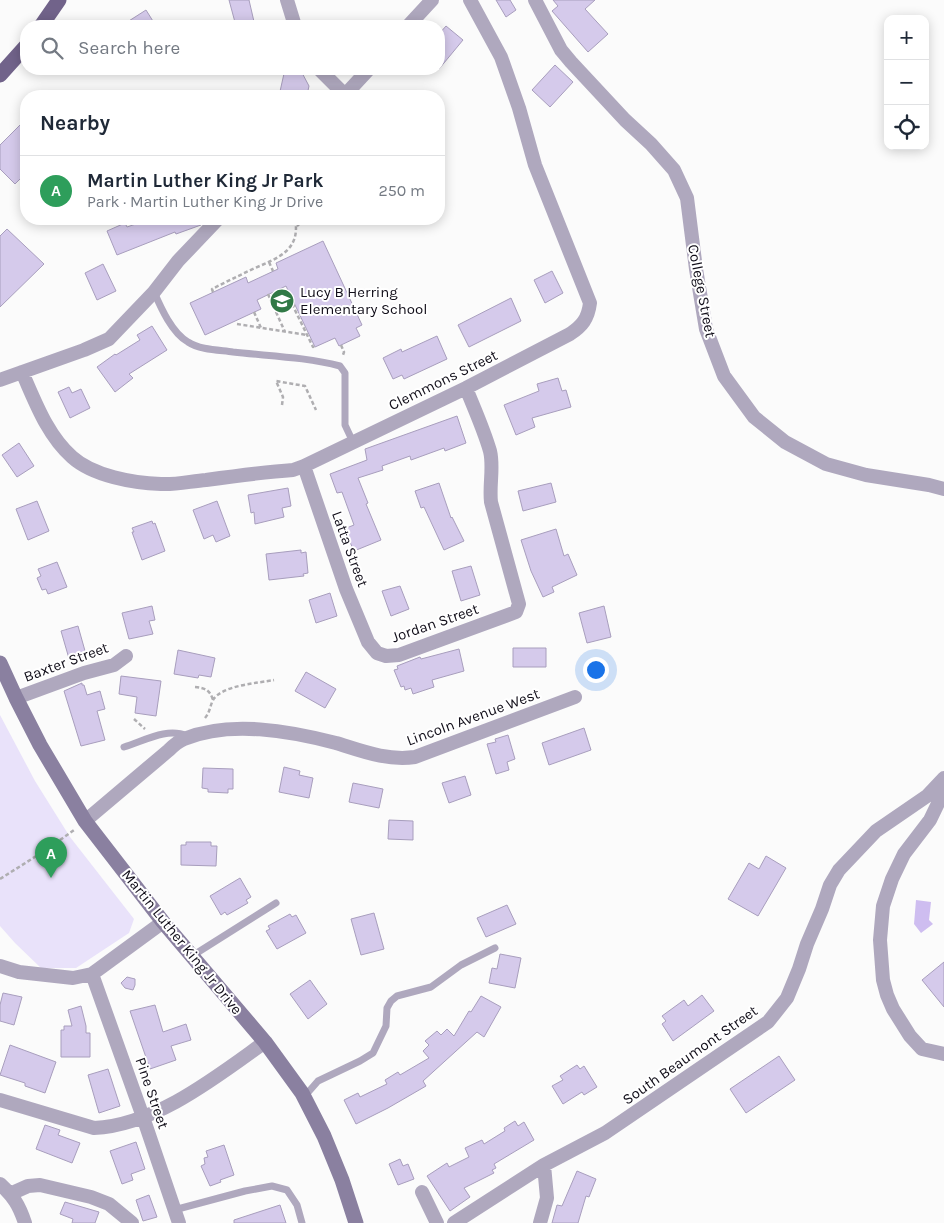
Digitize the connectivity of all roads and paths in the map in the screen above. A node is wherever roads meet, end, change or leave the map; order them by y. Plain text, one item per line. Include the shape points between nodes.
1 (59, 0) edge
2 (287, 0) edge
3 (432, 0) edge
4 (470, 0) edge
5 (535, 0) edge
6 (45, 20) edge
7 (293, 20) edge
8 (414, 20) edge
9 (20, 53) edge
10 (325, 75) edge
11 (363, 75) edge
12 (0, 76) edge
13 (338, 90) edge
14 (350, 90) edge
15 (212, 225) edge
16 (297, 226) edge
17 (269, 262) junction
18 (273, 271) dead end
19 (154, 292) junction
20 (213, 292) dead end
21 (268, 294) dead end
22 (295, 305) dead end
23 (254, 312) dead end
24 (237, 324) dead end
25 (261, 328) junction
26 (285, 332) junction
27 (307, 335) junction
28 (314, 346) dead end
29 (22, 372) junction
30 (0, 380) edge
31 (466, 388) junction
32 (282, 405) dead end
33 (316, 410) dead end
34 (353, 442) junction
35 (304, 466) junction
36 (944, 489) edge
37 (368, 642) joint
38 (126, 656) dead end
39 (0, 664) edge
40 (274, 680) dead end
41 (195, 687) dead end
42 (575, 697) dead end
43 (16, 698) junction
44 (190, 737) junction
45 (124, 747) dead end
46 (944, 778) edge
47 (944, 791) edge
48 (85, 821) junction
49 (0, 879) edge
50 (276, 903) dead end
51 (163, 922) junction
52 (495, 948) dead end
53 (192, 956) junction
54 (0, 966) edge
55 (92, 974) junction
56 (265, 1042) junction
57 (944, 1054) edge
58 (304, 1097) junction
59 (0, 1100) edge
60 (143, 1117) junction
61 (544, 1165) junction
62 (5, 1189) edge
63 (422, 1192) dead end
64 (176, 1217) edge
65 (25, 1223) edge
66 (132, 1223) edge
67 (302, 1223) edge
68 (356, 1223) edge
69 (437, 1223) edge
70 (454, 1223) edge
71 (540, 1223) edge

1 - 6 main road
2 - 7 street
3 - 8 street
4 - 31 street, Clemmons Street via 501,57 534,164 590,303 589,314 570,334
5 - 36 street, College Street via 571,62 674,170 687,198 706,329 724,376 754,417 785,442 826,464
9 - 12 main road
10 - 13 street
11 - 14 street
15 - 19 street
16 - 17 path via 290,247
17 - 18 path
17 - 20 path via 212,289
19 - 29 street via 109,339
19 - 34 lane via 179,335 198,346 340,366 344,373 344,425
21 - 26 path
22 - 27 path
23 - 25 path
24 - 25 path
25 - 26 path
26 - 27 path
27 - 28 path
29 - 30 street
29 - 35 street, Clemmons Street via 43,417 72,458 110,476 162,484 293,470
31 - 34 street, Clemmons Street
31 - 37 street, Jordan Street via 490,452 491,502 519,604 516,612 399,655 377,653
32 - 33 path via 276,381 305,386
34 - 35 street, Clemmons Street
35 - 37 street, Latta Street
38 - 43 street, Baxter Street via 114,665
39 - 43 main road, Martin Luther King Jr Drive
40 - 41 path via 226,690 213,700 210,692
42 - 44 street, Lincoln Avenue West via 414,757 400,759 286,731 230,729
43 - 48 main road, Martin Luther King Jr Drive
44 - 45 lane via 172,733
44 - 48 street, Lincoln Avenue West via 168,750
46 - 61 street, South Beaumont Street via 927,796 876,831 839,870 830,884 787,998 768,1022 605,1133
47 - 57 street via 930,820 904,854 892,879 883,906 880,940 883,980 893,1009 922,1049
48 - 49 path
48 - 51 main road, Martin Luther King Jr Drive
50 - 53 lane
51 - 53 main road, Martin Luther King Jr Drive
51 - 55 street
52 - 58 lane via 461,965 431,987 390,1001 386,1026 373,1053 318,1081
53 - 56 main road, Martin Luther King Jr Drive
54 - 55 street via 19,972 73,978
55 - 60 street, Pine Street
56 - 58 main road, Martin Luther King Jr Drive
56 - 60 street via 220,1075
58 - 68 main road, Martin Luther King Jr Drive via 324,1136
59 - 60 street via 94,1128 106,1128
60 - 64 street, Pine Street
61 - 70 street, South Beaumont Street
61 - 71 street via 547,1198
62 - 65 street via 20,1207
62 - 66 street via 40,1185 91,1197 109,1204
63 - 69 street
64 - 67 lane via 245,1190 272,1186 287,1190 297,1205

